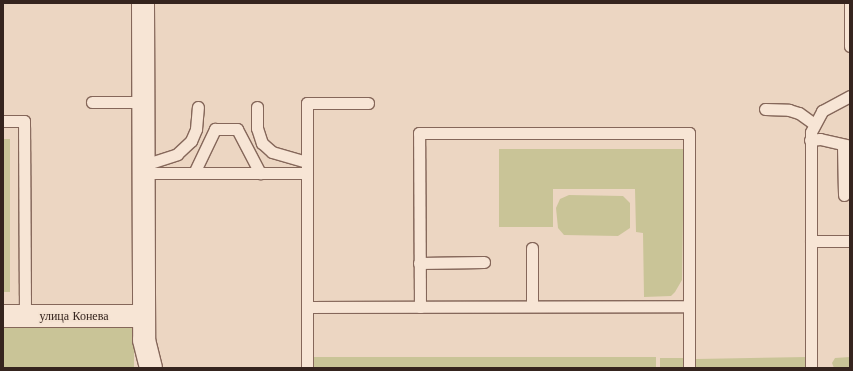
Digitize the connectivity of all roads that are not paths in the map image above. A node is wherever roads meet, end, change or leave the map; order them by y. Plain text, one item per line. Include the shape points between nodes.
1 (143, 3) edge
2 (850, 3) edge
3 (850, 46) edge
4 (850, 96) edge
5 (92, 102) dead end
6 (144, 102) junction
7 (368, 103) dead end
8 (198, 107) dead end
9 (257, 107) dead end
10 (765, 109) dead end
11 (3, 122) edge
12 (814, 124) junction
13 (810, 140) junction
14 (847, 146) edge
15 (307, 168) junction
16 (144, 169) junction
17 (194, 173) junction
18 (260, 173) junction
19 (844, 195) dead end
20 (811, 241) junction
21 (850, 241) edge
22 (532, 248) dead end
23 (484, 262) dead end
24 (419, 263) junction
25 (532, 306) junction
26 (689, 306) junction
27 (307, 307) junction
28 (420, 307) junction
29 (3, 316) edge
30 (25, 316) junction
31 (144, 316) junction
32 (151, 368) edge
33 (307, 368) edge
34 (689, 368) edge
35 (811, 368) edge

1 - 6 street
2 - 3 lane
4 - 12 lane via 822,111
5 - 6 lane
6 - 16 street
7 - 15 lane via 307,103
8 - 16 lane via 196,129 190,141 178,154
9 - 15 lane via 257,128 262,142 272,152
10 - 12 lane via 799,113
11 - 30 lane via 24,122
12 - 13 lane
13 - 14 lane via 820,139
13 - 20 lane
14 - 19 lane
15 - 18 lane
15 - 27 lane
16 - 17 lane
16 - 31 street
17 - 18 lane
17 - 18 lane via 214,129 236,129
20 - 21 lane
20 - 35 lane
22 - 25 lane
23 - 24 lane
24 - 26 lane via 419,133 688,133
24 - 28 lane
25 - 26 lane
25 - 28 lane
26 - 34 lane
27 - 28 lane
27 - 33 lane
29 - 30 street, улица Конева
30 - 31 street, улица Конева
31 - 32 street via 144,340

